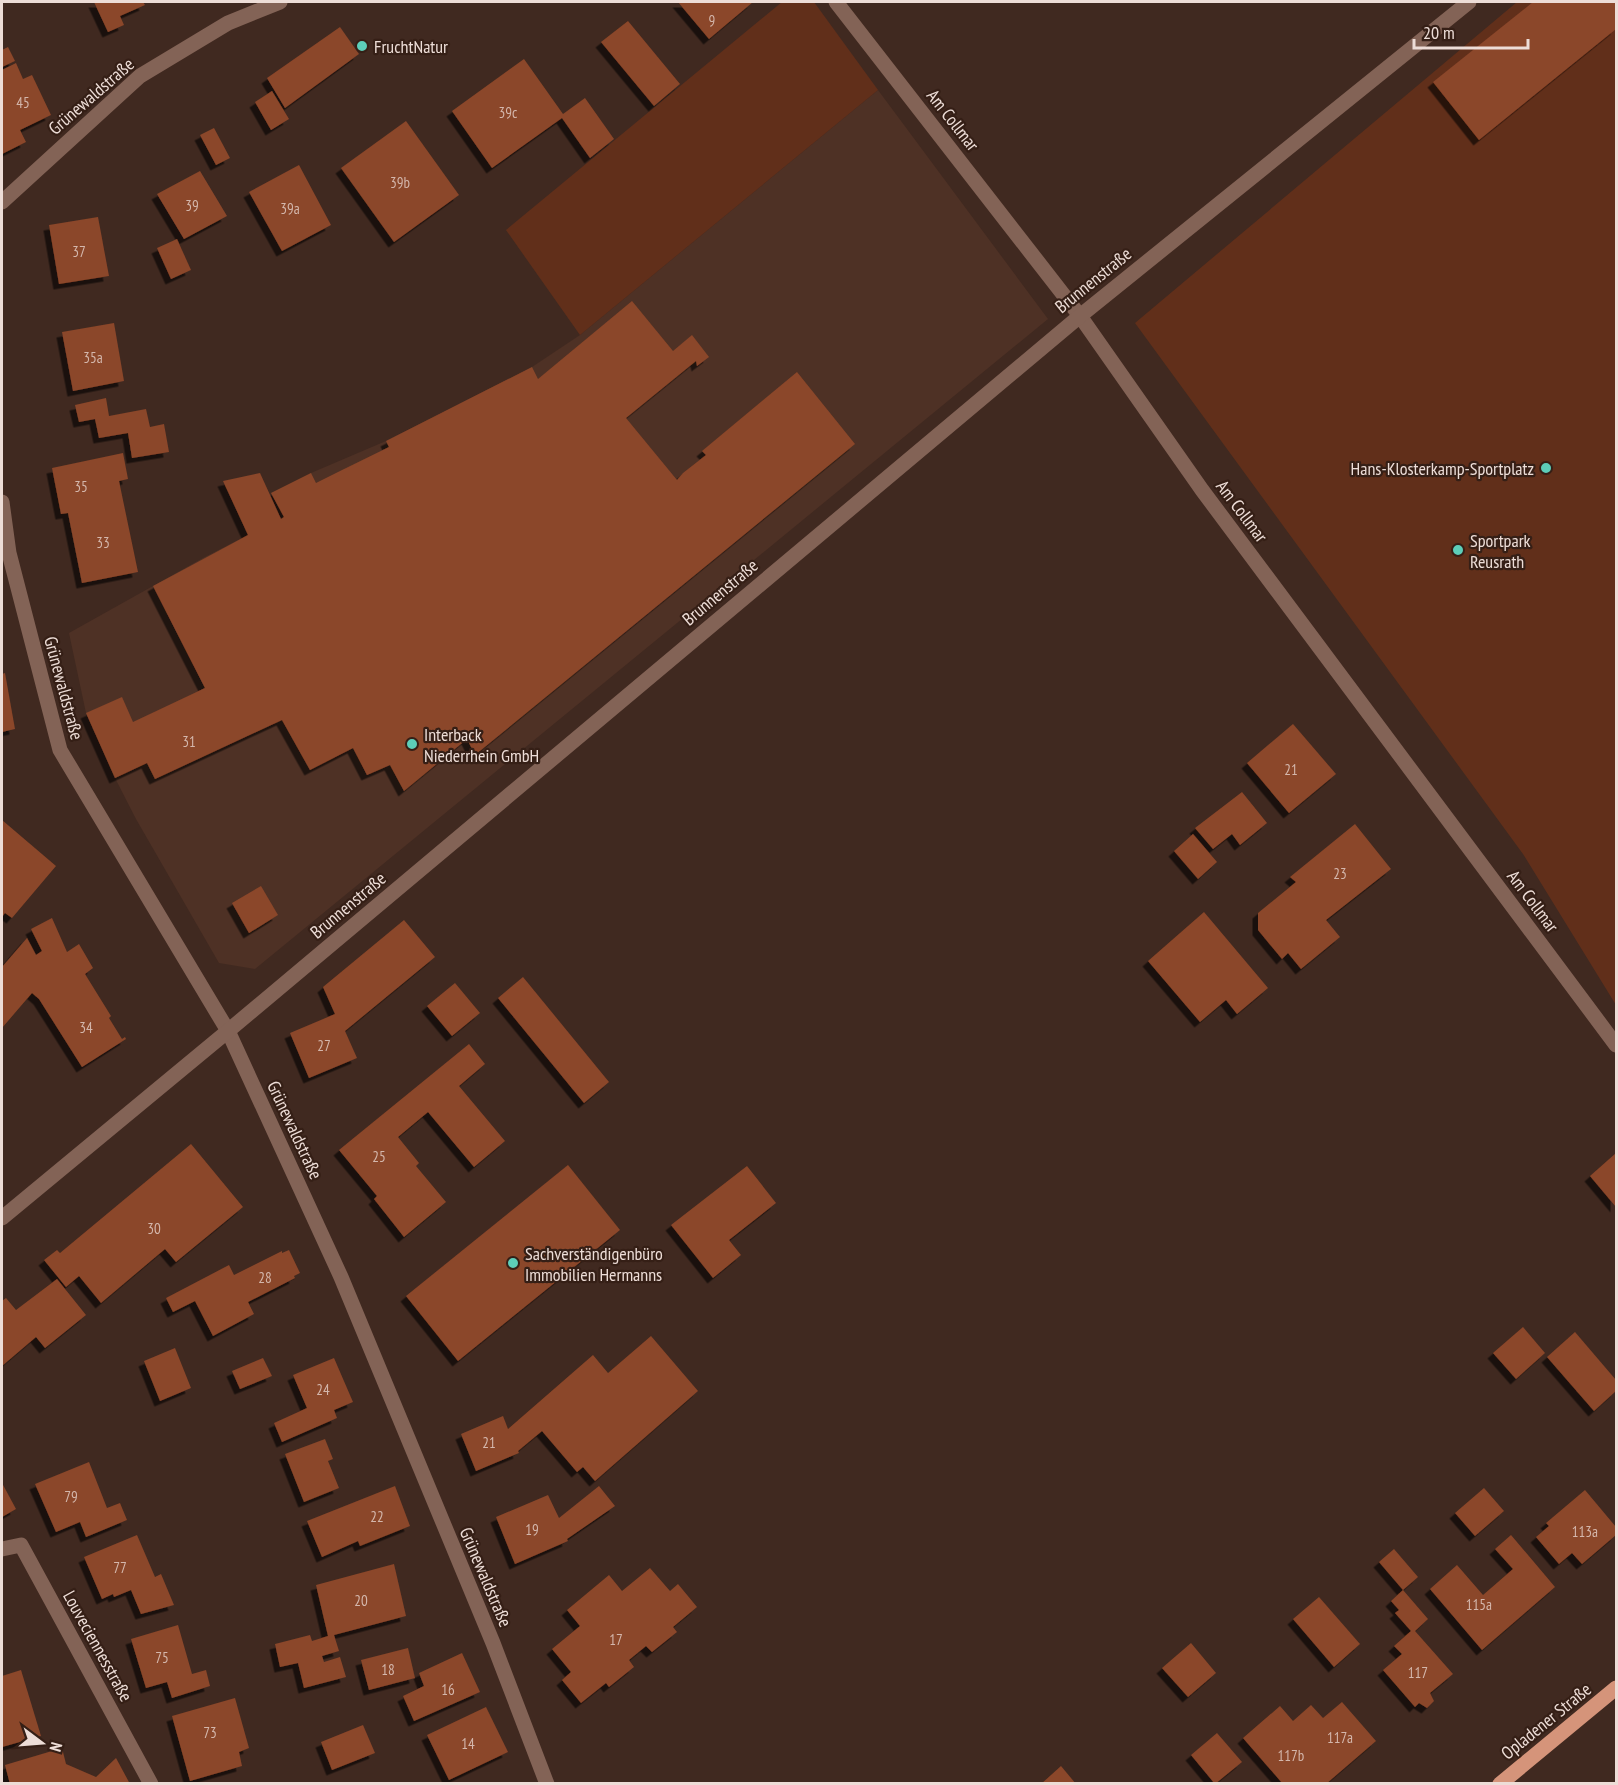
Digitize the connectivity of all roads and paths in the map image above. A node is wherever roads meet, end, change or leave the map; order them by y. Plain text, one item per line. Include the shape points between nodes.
1 (280, 2) edge
2 (836, 2) edge
3 (1468, 2) edge
4 (2, 202) edge
5 (1080, 316) junction
6 (2, 502) edge
7 (228, 1032) junction
8 (1617, 1045) edge
9 (2, 1218) edge
10 (2, 1549) edge
11 (1617, 1688) edge
12 (151, 1784) edge
13 (547, 1784) edge
14 (1500, 1784) edge

1 - 4 street, Grünewaldstraße via 228,22 140,76
2 - 5 street, Am Collmar
3 - 5 street, Brunnenstraße
5 - 7 street, Brunnenstraße
5 - 8 street, Am Collmar via 1209,499
6 - 7 street, Grünewaldstraße via 9,553 60,750
7 - 9 street, Brunnenstraße
7 - 13 street, Grünewaldstraße via 341,1277 493,1643
10 - 12 street, Louveciennesstraße via 21,1545
11 - 14 main road, Opladener Straße

